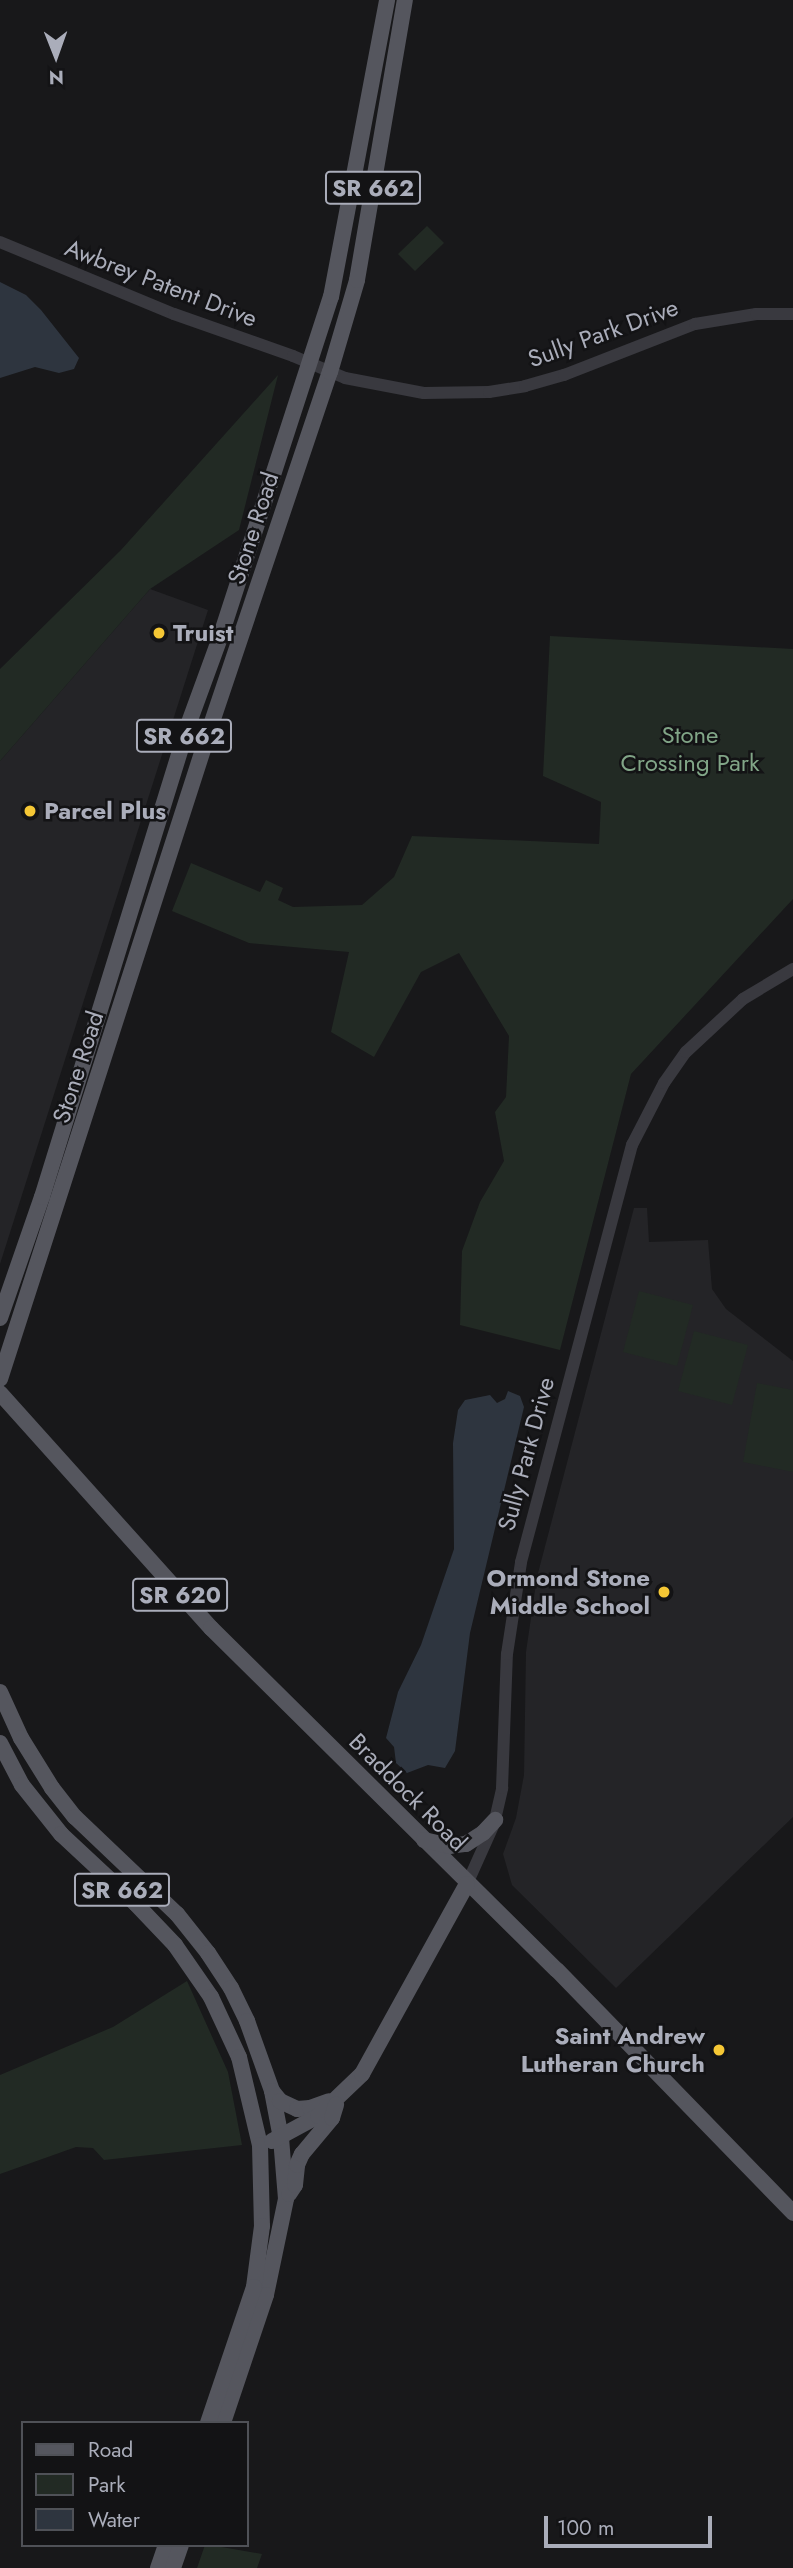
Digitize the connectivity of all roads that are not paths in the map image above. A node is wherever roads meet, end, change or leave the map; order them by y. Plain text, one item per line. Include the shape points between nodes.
1 (387, 0) edge
2 (405, 0) edge
3 (0, 242) edge
4 (793, 314) edge
5 (307, 363) junction
6 (330, 372) junction
7 (793, 969) edge
8 (3, 1302) edge
9 (0, 1318) edge
10 (0, 1379) edge
11 (0, 1393) edge
12 (0, 1692) edge
13 (0, 1743) edge
14 (495, 1820) junction
15 (424, 1840) junction
16 (467, 1884) junction
17 (271, 2089) junction
18 (338, 2100) junction
19 (281, 2138) junction
20 (260, 2145) junction
21 (286, 2199) junction
22 (793, 2213) edge
23 (209, 2421) edge
24 (224, 2421) edge
25 (165, 2547) edge
26 (180, 2547) edge
27 (158, 2568) edge
28 (173, 2568) edge

1 - 5 main road, Stone Road / SR 662 via 337,271
2 - 6 main road, Stone Road / SR 662 via 357,280
3 - 5 street, Awbrey Patent Drive
4 - 6 street, Sully Park Drive via 756,314 695,324 564,375 489,391 402,391
5 - 6 street, Sully Park Drive
5 - 8 main road, Stone Road / SR 662 via 187,727 42,1197
6 - 10 main road, Stone Road / SR 662
7 - 14 street, Sully Park Drive via 743,999 686,1052 632,1145 517,1584 507,1654 506,1755
8 - 9 main road, Stone Road / SR 662
11 - 15 main road, Braddock Road / SR 620 via 211,1628
12 - 17 main road, SR 662 via 52,1788 104,1846 177,1913 208,1953 247,2021
13 - 20 main road, SR 662 via 22,1784 61,1834 153,1920 199,1978 239,2057
14 - 15 main road via 466,1844 449,1846
14 - 16 street, Sully Park Drive
15 - 16 main road, Braddock Road / SR 620
16 - 18 main road, Sully Park Drive via 375,2054
16 - 22 main road, Braddock Road / SR 620
17 - 18 main road via 280,2101 297,2109
17 - 19 main road, SR 662
18 - 19 main road, Sully Park Drive
18 - 21 main road via 332,2118 304,2151 295,2185
19 - 20 main road, Sully Park Drive
19 - 21 main road, SR 662
20 - 23 main road, SR 662 via 262,2226 254,2287
21 - 24 main road, SR 662 via 266,2295
25 - 27 main road
26 - 28 main road

